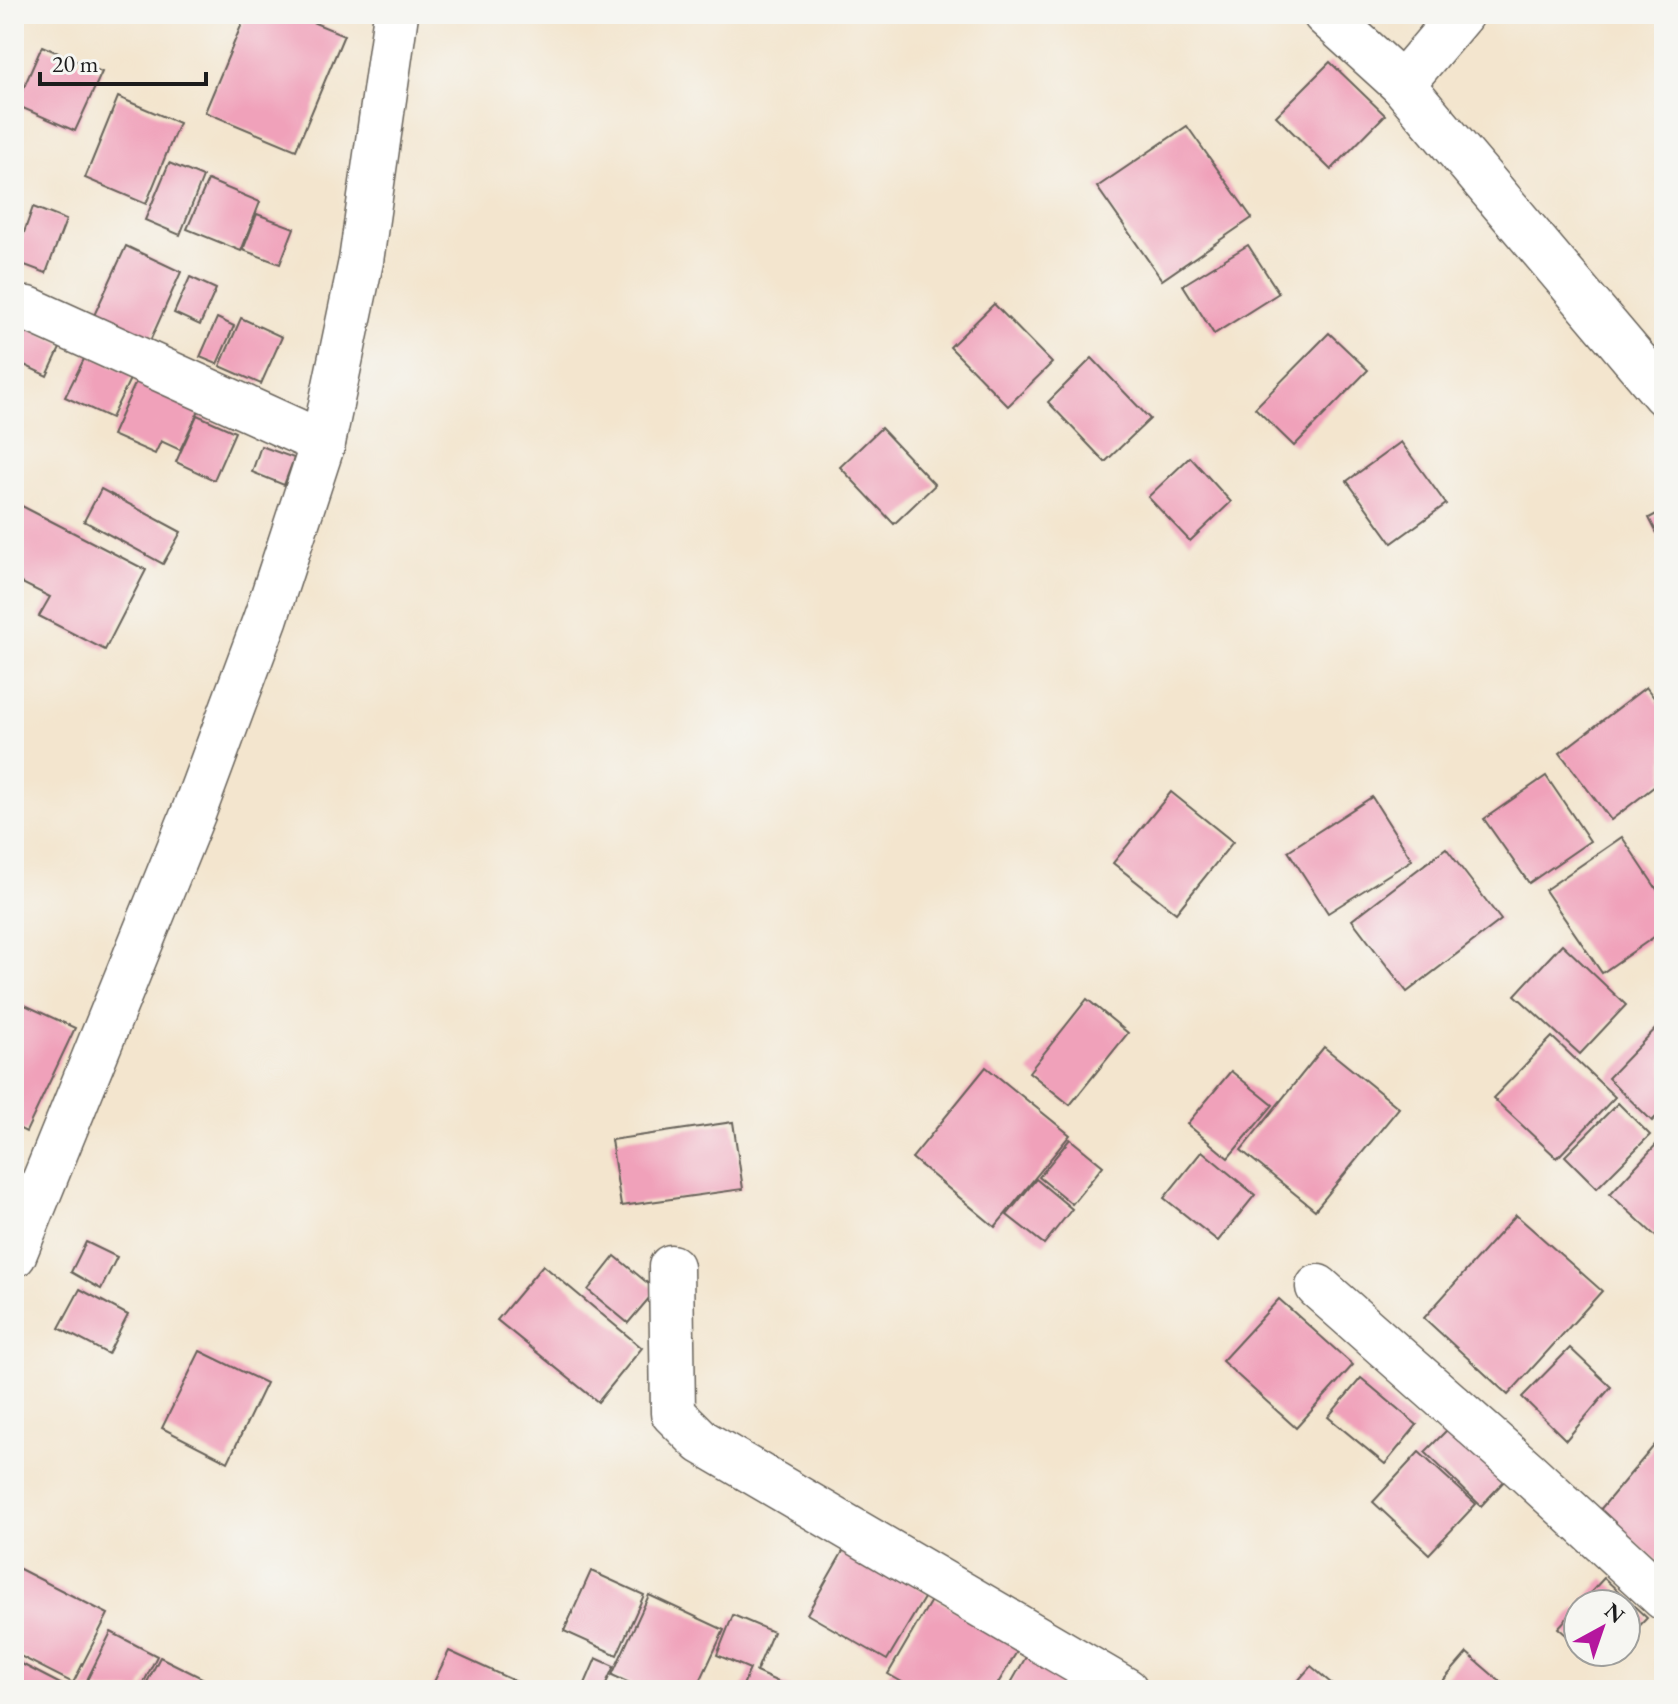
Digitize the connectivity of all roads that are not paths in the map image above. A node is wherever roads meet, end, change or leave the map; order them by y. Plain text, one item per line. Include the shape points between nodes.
1 (396, 14) edge
2 (1325, 14) edge
3 (1461, 14) edge
4 (1402, 84) junction
5 (28, 309) dead end
6 (1664, 394) edge
7 (323, 443) junction
8 (14, 1255) edge
9 (671, 1267) dead end
10 (1318, 1287) dead end
11 (1664, 1598) edge
12 (1126, 1690) edge

1 - 7 street via 361,261
2 - 4 street
3 - 4 street
4 - 6 street
5 - 7 street
7 - 8 street via 193,814
9 - 12 street via 673,1413 702,1442
10 - 11 street

